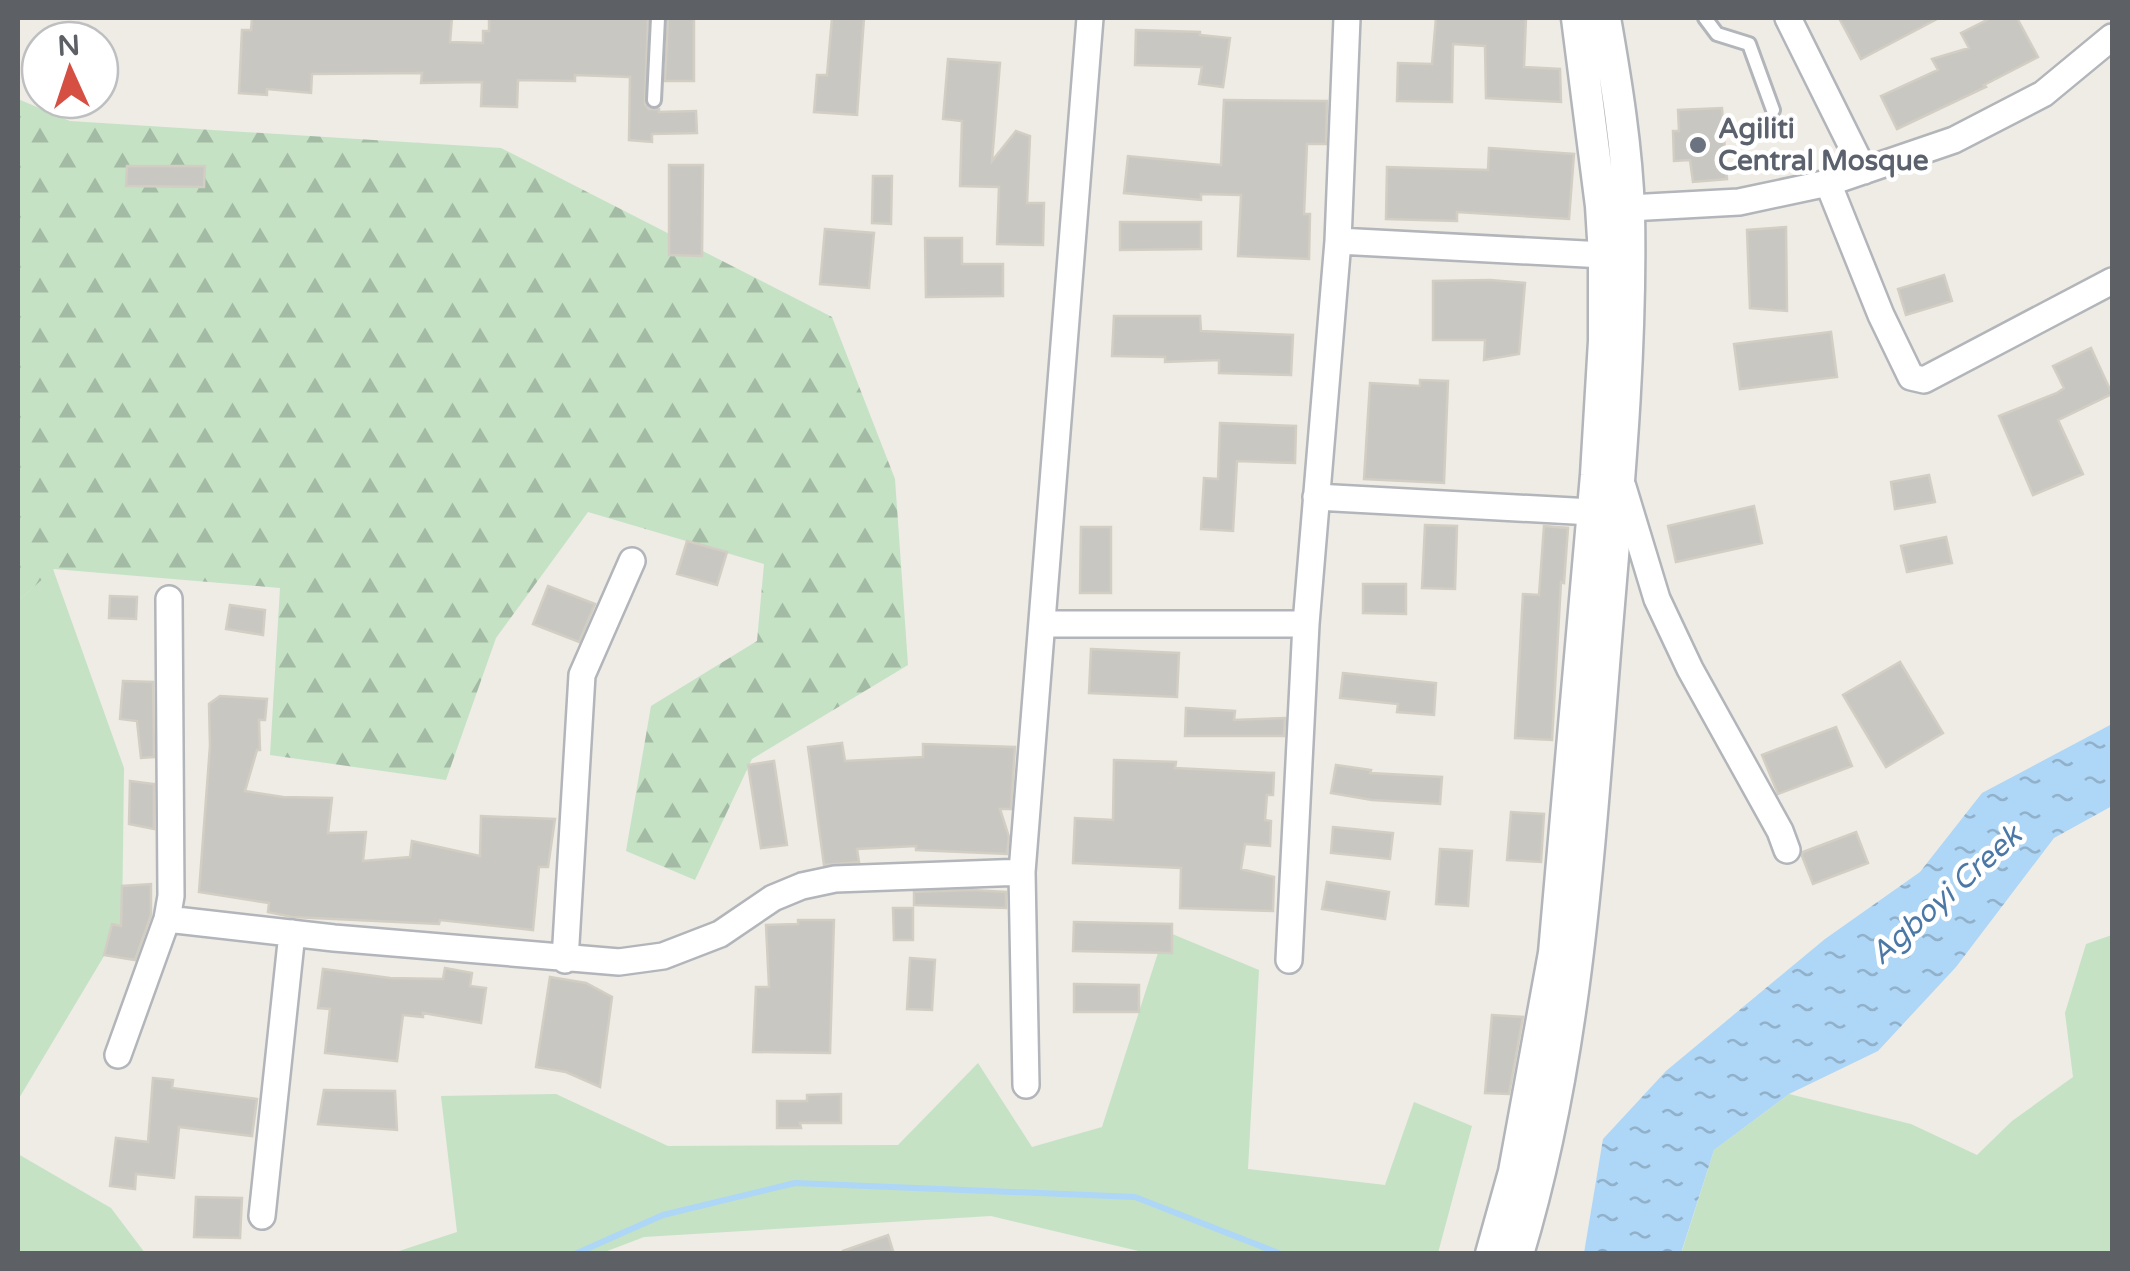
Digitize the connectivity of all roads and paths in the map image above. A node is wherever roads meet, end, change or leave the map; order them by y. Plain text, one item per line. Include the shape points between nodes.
1 (658, 18) edge
2 (1090, 18) edge
3 (1347, 18) edge
4 (1577, 18) edge
5 (1604, 18) edge
6 (1705, 18) edge
7 (1788, 18) edge
8 (2112, 37) edge
9 (654, 100) dead end
10 (1773, 110) dead end
11 (1864, 171) junction
12 (1828, 183) junction
13 (1628, 208) junction
14 (1338, 240) junction
15 (1604, 255) junction
16 (2112, 281) edge
17 (1619, 472) junction
18 (1316, 497) junction
19 (1592, 512) junction
20 (632, 561) dead end
21 (169, 599) dead end
22 (1044, 624) junction
23 (1306, 624) junction
24 (1787, 850) dead end
25 (1022, 872) junction
26 (167, 919) junction
27 (292, 933) junction
28 (565, 960) junction
29 (1290, 960) dead end
30 (118, 1056) dead end
31 (1546, 1082) junction
32 (1026, 1084) dead end
33 (262, 1216) dead end
34 (1491, 1254) edge
35 (1518, 1254) edge

1 - 9 lane
2 - 22 street
3 - 14 street
4 - 15 street
5 - 13 street
6 - 10 lane via 1717,34 1749,44
7 - 11 street
8 - 11 street via 2043,94 1954,140
11 - 12 street
12 - 13 street via 1739,202
12 - 16 street via 1911,377 1924,380
13 - 17 street
14 - 15 street
14 - 18 street
15 - 19 street
17 - 24 street via 1657,600
17 - 31 street via 1582,928
18 - 19 street
18 - 23 street
19 - 31 street
20 - 28 street via 582,675
21 - 26 street
22 - 23 street
22 - 25 street
23 - 29 street
25 - 28 street via 834,879 773,898 720,934 664,956
25 - 32 street
26 - 27 street
26 - 30 street
27 - 28 street
27 - 33 street
31 - 34 street
31 - 35 street via 1541,1176

